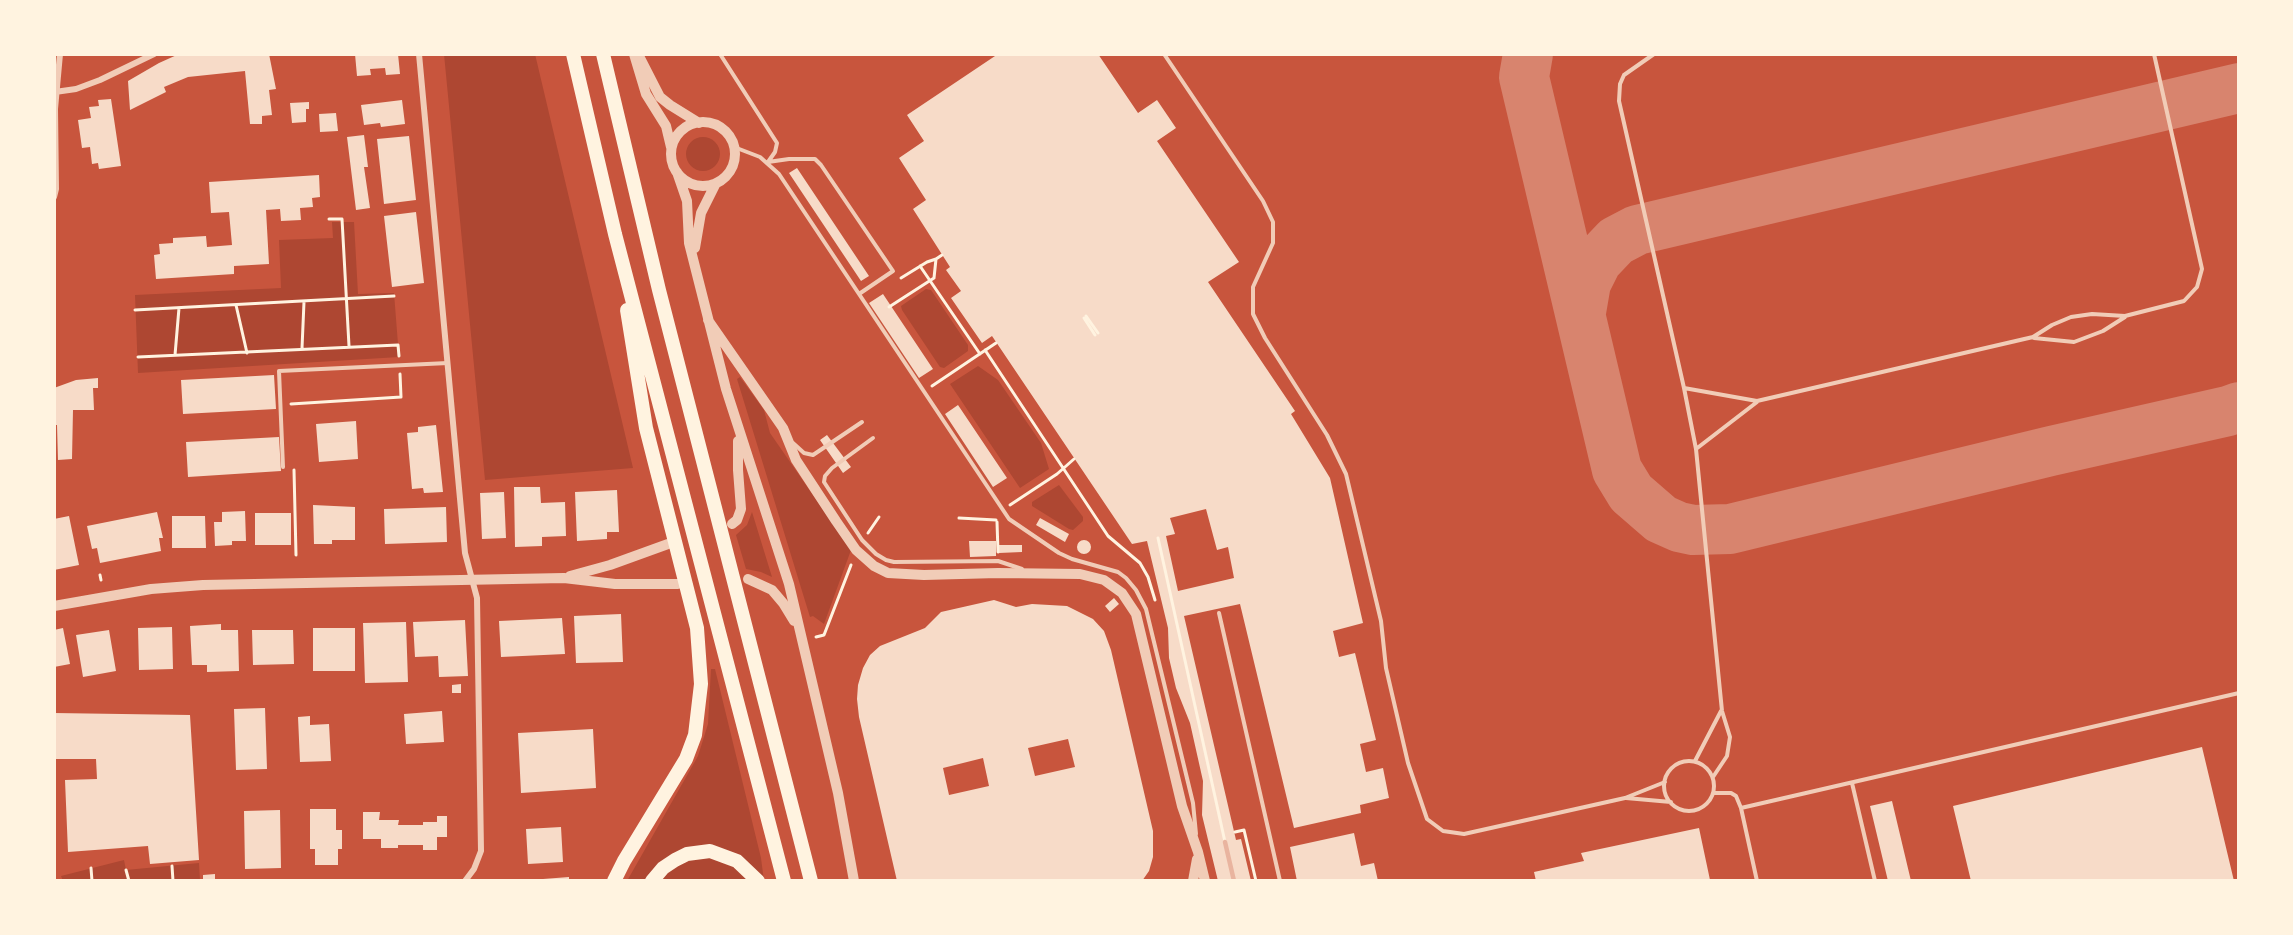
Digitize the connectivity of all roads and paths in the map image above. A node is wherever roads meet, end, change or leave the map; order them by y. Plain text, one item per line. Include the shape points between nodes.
1 (60, 54) edge
2 (154, 54) edge
3 (419, 54) edge
4 (573, 54) edge
5 (603, 54) edge
6 (636, 54) edge
7 (720, 54) edge
8 (1164, 54) edge
9 (1654, 54) edge
10 (2154, 54) edge
11 (55, 92) edge
12 (699, 123) junction
13 (734, 147) junction
14 (671, 151) junction
15 (768, 162) junction
16 (677, 172) junction
17 (716, 183) junction
18 (54, 197) edge
19 (329, 219) dead end
20 (615, 234) junction
21 (942, 255) dead end
22 (920, 266) dead end
23 (694, 267) junction
24 (930, 280) junction
25 (859, 294) junction
26 (394, 296) dead end
27 (345, 300) junction
28 (304, 302) junction
29 (236, 305) junction
30 (889, 307) dead end
31 (179, 308) junction
32 (135, 310) dead end
33 (2125, 316) junction
34 (1085, 317) dead end
35 (708, 321) junction
36 (1096, 334) dead end
37 (2033, 338) junction
38 (996, 343) dead end
39 (349, 346) junction
40 (302, 348) junction
41 (984, 350) junction
42 (248, 353) junction
43 (980, 354) junction
44 (175, 355) junction
45 (138, 357) dead end
46 (449, 363) junction
47 (400, 366) junction
48 (1684, 388) junction
49 (923, 392) junction
50 (1757, 401) junction
51 (292, 414) dead end
52 (862, 422) dead end
53 (739, 432) junction
54 (785, 433) junction
55 (873, 438) dead end
56 (1696, 449) junction
57 (1074, 459) dead end
58 (293, 461) dead end
59 (283, 467) dead end
60 (1063, 467) junction
61 (1003, 510) junction
62 (879, 517) dead end
63 (959, 518) dead end
64 (997, 520) junction
65 (732, 524) dead end
66 (1158, 538) dead end
67 (668, 544) dead end
68 (859, 545) junction
69 (296, 555) dead end
70 (998, 555) dead end
71 (100, 575) dead end
72 (564, 578) junction
73 (748, 579) dead end
74 (101, 580) dead end
75 (473, 580) junction
76 (678, 584) dead end
77 (1156, 604) dead end
78 (54, 606) edge
79 (1141, 611) junction
80 (1219, 613) dead end
81 (802, 636) junction
82 (815, 637) dead end
83 (2239, 693) edge
84 (1722, 711) junction
85 (1695, 761) junction
86 (1713, 777) junction
87 (1665, 782) junction
88 (1852, 783) junction
89 (1713, 793) junction
90 (1625, 798) junction
91 (1671, 802) junction
92 (1741, 808) junction
93 (1235, 832) dead end
94 (1225, 842) dead end
95 (1198, 852) junction
96 (172, 866) dead end
97 (91, 868) dead end
98 (126, 870) dead end
99 (92, 881) edge
100 (129, 881) edge
101 (173, 881) edge
102 (465, 881) edge
103 (614, 881) edge
104 (652, 881) edge
105 (758, 881) edge
106 (784, 881) edge
107 (811, 881) edge
108 (854, 881) edge
109 (1193, 881) edge
110 (1205, 881) edge
111 (1256, 881) edge
112 (1280, 881) edge
113 (1757, 881) edge
114 (1875, 881) edge

1 - 11 street
2 - 11 street via 100,80
3 - 46 street
4 - 20 highway
5 - 107 highway via 662,301
6 - 12 street via 660,97
6 - 14 street via 646,94 666,126
7 - 15 lane via 777,143
8 - 90 lane via 1263,201 1273,222 1273,243 1253,287 1253,314 1327,435 1346,474 1381,621 1386,668 1408,763 1427,819 1443,831 1464,834
9 - 48 lane via 1624,75 1619,101
10 - 33 lane via 2201,261 2201,278 2184,301
11 - 18 street
12 - 13 street via 721,128
12 - 14 street via 683,129
13 - 15 lane
13 - 17 street via 732,168
14 - 16 street
15 - 25 lane
15 - 25 lane via 815,159 821,165 893,271
16 - 17 street via 694,185
16 - 23 street via 687,201
17 - 23 street via 698,222
19 - 27 path via 342,219
20 - 103 highway via 646,428 694,619 701,684 695,735 678,773
20 - 106 highway
21 - 24 path via 936,259 934,278
22 - 24 path
23 - 35 street
24 - 30 path
24 - 43 path
25 - 49 lane
26 - 27 path
27 - 28 path
27 - 39 path
28 - 29 path
28 - 40 path
29 - 31 path
29 - 42 path
31 - 32 path
31 - 44 path
33 - 37 lane via 2071,317
33 - 37 lane via 2103,331 2074,342
34 - 36 path
35 - 53 street
35 - 54 street
37 - 50 lane
38 - 41 path
39 - 40 path
39 - 47 path via 398,345
40 - 42 path
41 - 43 path
41 - 60 path
42 - 44 path
43 - 49 path
44 - 45 path
46 - 47 lane
46 - 75 street via 465,553
47 - 51 path via 401,397 291,402
47 - 59 lane via 279,371
48 - 50 lane
48 - 56 lane
49 - 61 lane
50 - 56 lane
52 - 54 lane via 813,455 800,450
53 - 65 street via 741,509
53 - 81 street via 776,539
54 - 68 street via 802,470
55 - 68 lane via 824,478
56 - 84 lane
57 - 60 path
58 - 69 path
60 - 61 path
60 - 77 path via 1108,536 1140,563
61 - 64 path via 997,514
61 - 79 lane via 1015,524 1059,553 1126,578 1136,590
62 - 68 path
63 - 64 path
64 - 70 path
66 - 94 path
67 - 72 street
68 - 79 street via 874,566 888,573 1080,574 1104,580
68 - 82 path via 824,634
71 - 74 path
72 - 75 street
72 - 76 street via 615,584
73 - 81 street via 772,590
75 - 78 street via 180,585
75 - 102 street via 478,610 481,851
79 - 95 street via 1182,806
80 - 112 lane
81 - 108 street
83 - 88 lane
84 - 85 lane
84 - 86 lane via 1730,745
85 - 86 lane
85 - 87 lane via 1679,763 1667,774
86 - 89 lane
87 - 90 lane
87 - 91 lane
88 - 92 lane
88 - 114 lane
89 - 91 lane via 1696,810 1680,809
89 - 92 lane via 1731,793
90 - 91 lane
92 - 113 lane
93 - 111 path via 1244,830
95 - 109 street
95 - 110 street
96 - 101 path
97 - 99 path
98 - 100 path
104 - 105 highway via 663,868 687,854 710,851 737,861

